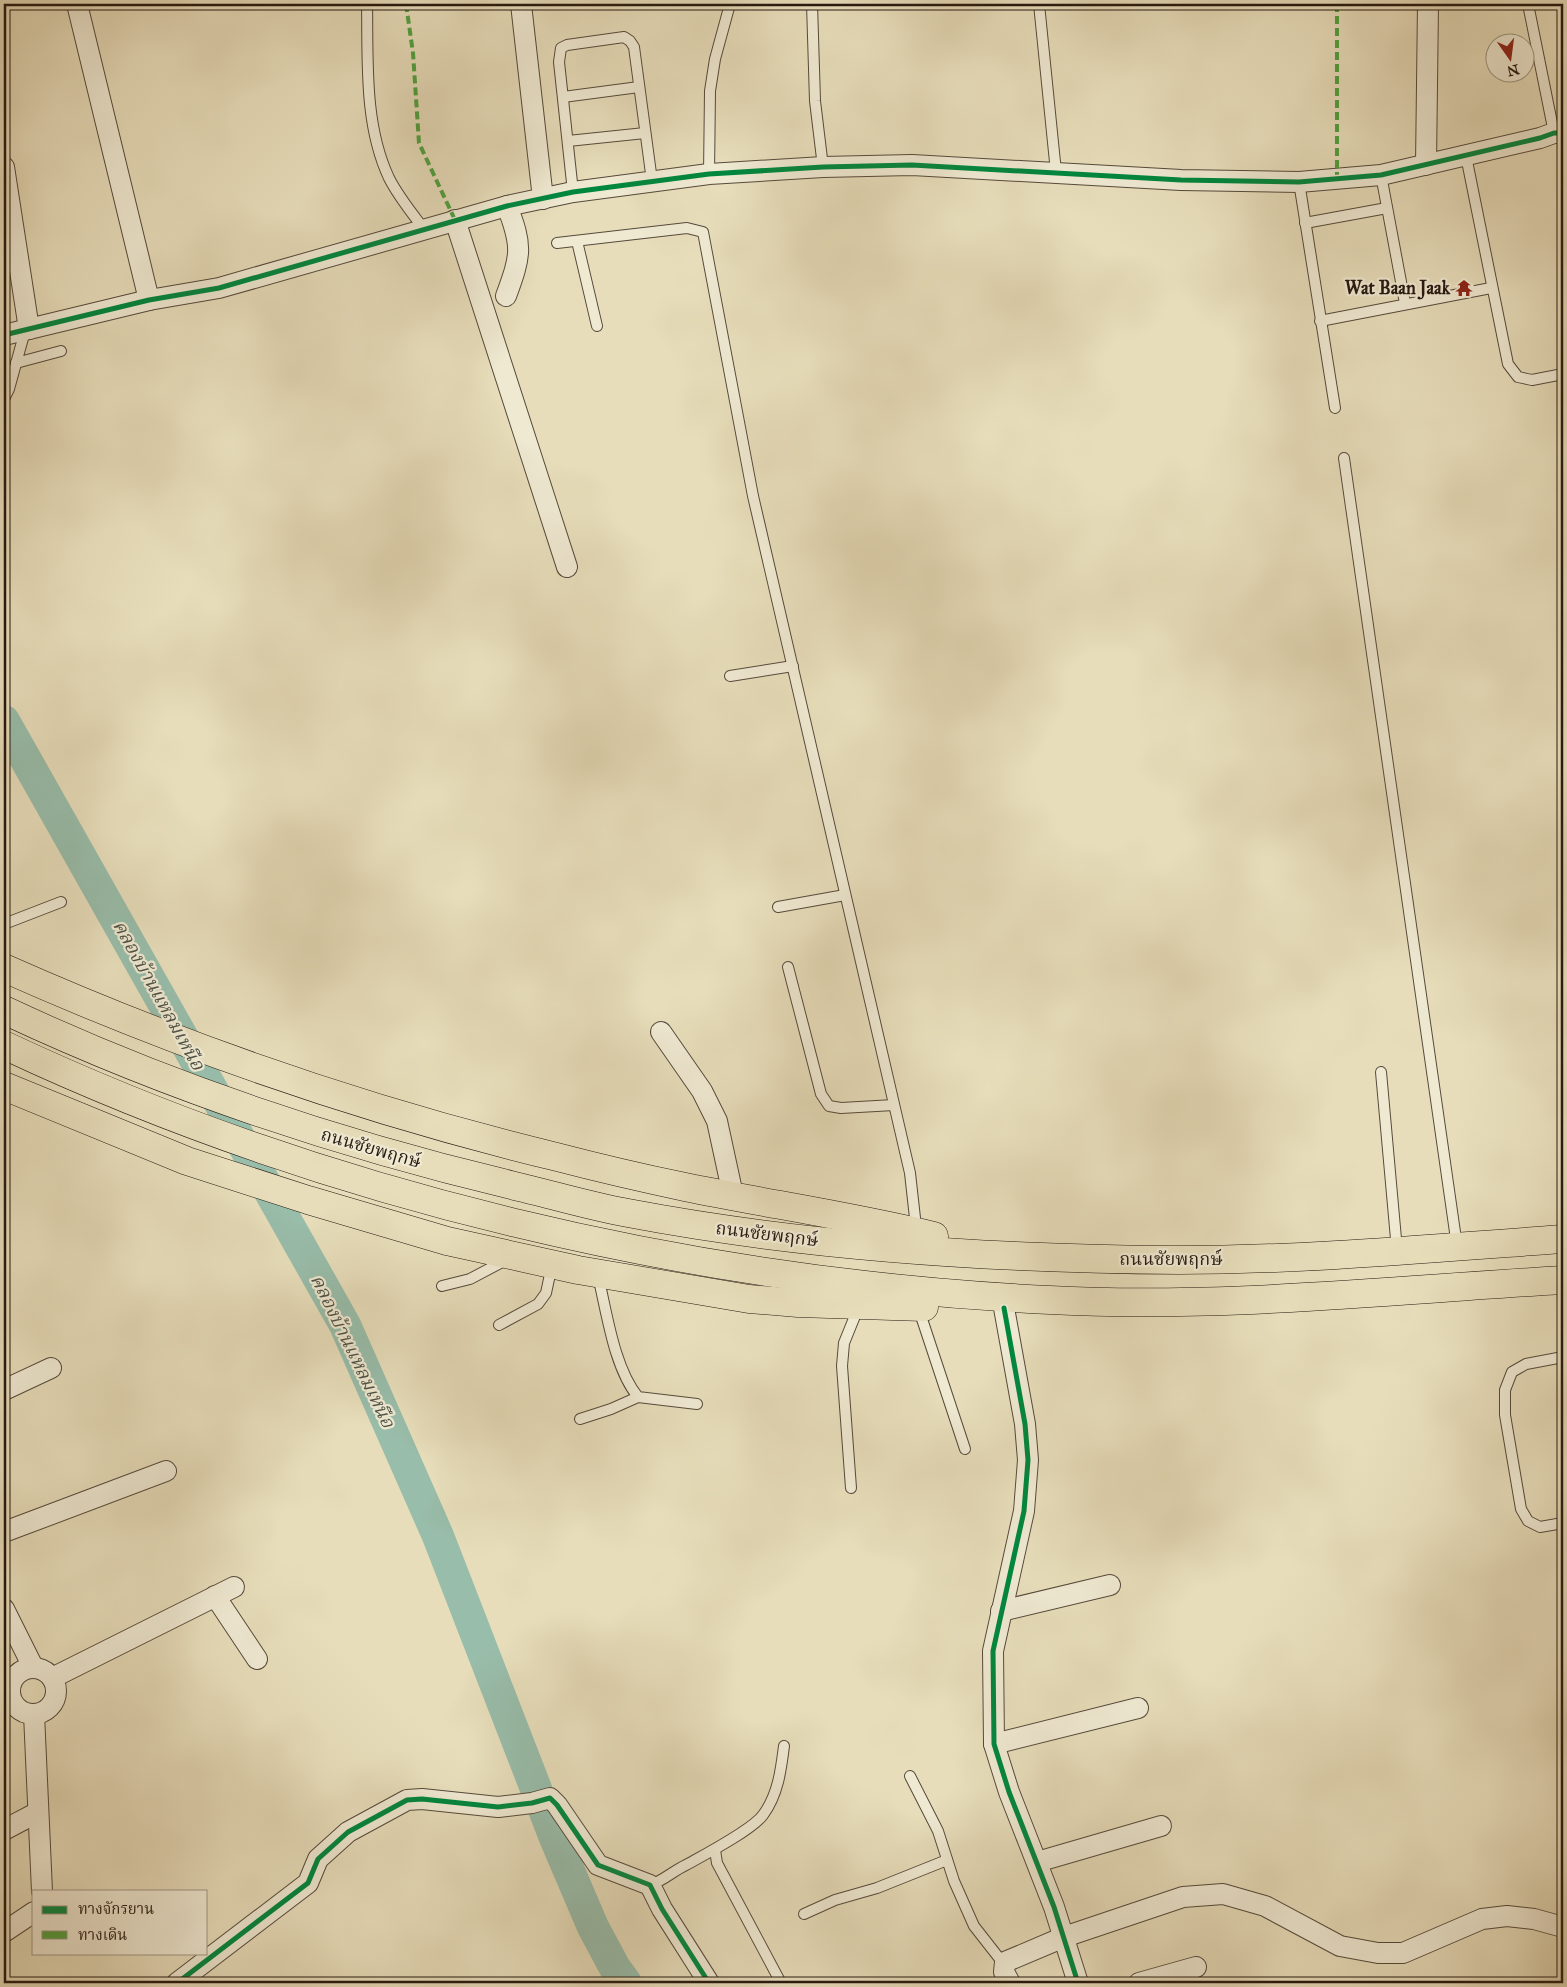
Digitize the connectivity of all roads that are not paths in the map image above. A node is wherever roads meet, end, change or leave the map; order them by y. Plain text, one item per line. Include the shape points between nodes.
1 (77, 4) edge
2 (367, 4) edge
3 (521, 4) edge
4 (730, 4) edge
5 (812, 4) edge
6 (1039, 4) edge
7 (1428, 4) edge
8 (1528, 4) edge
9 (639, 87) junction
10 (563, 97) junction
11 (646, 133) junction
12 (1558, 133) edge
13 (568, 141) junction
14 (1466, 156) junction
15 (1426, 166) junction
16 (4, 167) edge
17 (823, 167) junction
18 (1056, 172) junction
19 (709, 174) junction
20 (1381, 174) junction
21 (652, 181) junction
22 (1299, 182) junction
23 (573, 192) junction
24 (543, 198) junction
25 (507, 206) junction
26 (1387, 208) junction
27 (455, 220) junction
28 (1305, 223) junction
29 (424, 229) junction
30 (576, 241) junction
31 (557, 243) dead end
32 (1491, 288) junction
33 (506, 296) dead end
34 (150, 300) junction
35 (1405, 303) junction
36 (1320, 321) junction
37 (597, 326) dead end
38 (17, 332) edge
39 (61, 351) dead end
40 (16, 364) junction
41 (1563, 374) edge
42 (4, 399) edge
43 (1335, 408) dead end
44 (1344, 458) dead end
45 (567, 567) dead end
46 (793, 666) junction
47 (730, 676) dead end
48 (845, 895) junction
49 (61, 902) dead end
50 (778, 907) dead end
51 (4, 924) edge
52 (788, 967) dead end
53 (4, 968) edge
54 (4, 1010) edge
55 (661, 1032) dead end
56 (4, 1045) edge
57 (1381, 1072) dead end
58 (4, 1086) edge
59 (894, 1106) junction
60 (735, 1196) junction
61 (1563, 1229) edge
62 (913, 1231) junction
63 (1563, 1239) edge
64 (1468, 1245) junction
65 (1397, 1251) junction
66 (1006, 1254) junction
67 (514, 1256) junction
68 (552, 1264) junction
69 (597, 1273) junction
70 (1563, 1280) edge
71 (1484, 1285) junction
72 (442, 1286) dead end
73 (1563, 1290) edge
74 (1052, 1300) junction
75 (859, 1305) junction
76 (918, 1306) junction
77 (1004, 1308) junction
78 (499, 1325) dead end
79 (1563, 1357) edge
80 (51, 1368) dead end
81 (4, 1390) edge
82 (638, 1397) junction
83 (697, 1404) dead end
84 (580, 1419) dead end
85 (965, 1448) dead end
86 (166, 1471) dead end
87 (851, 1488) dead end
88 (1563, 1523) edge
89 (4, 1532) edge
90 (1110, 1585) dead end
91 (234, 1587) dead end
92 (215, 1596) junction
93 (4, 1609) edge
94 (1001, 1611) junction
95 (257, 1659) dead end
96 (33, 1668) junction
97 (52, 1678) junction
98 (7, 1699) edge
99 (1138, 1708) dead end
100 (34, 1714) junction
101 (994, 1744) junction
102 (784, 1746) dead end
103 (910, 1776) dead end
104 (38, 1812) junction
105 (1161, 1826) dead end
106 (4, 1830) edge
107 (715, 1850) junction
108 (947, 1860) junction
109 (1038, 1862) junction
110 (650, 1885) junction
111 (42, 1890) edge
112 (32, 1913) edge
113 (804, 1914) dead end
114 (1563, 1927) edge
115 (4, 1932) edge
116 (1064, 1937) junction
117 (1003, 1963) junction
118 (1196, 1968) dead end
119 (178, 1983) edge
120 (709, 1983) edge
121 (781, 1983) edge
122 (1010, 1983) edge
123 (1078, 1983) edge
124 (1139, 1983) edge

1 - 34 street
2 - 29 lane via 371,112 379,151 399,195
3 - 24 street
4 - 19 lane via 710,91
5 - 17 lane via 815,101
6 - 18 lane
7 - 15 street
8 - 12 lane
9 - 10 lane
9 - 10 lane via 634,47 624,37 561,48 559,62
9 - 11 lane
10 - 13 lane
11 - 13 lane
11 - 21 lane
12 - 14 street
13 - 23 lane
14 - 15 street
14 - 32 lane
15 - 20 street
16 - 38 street
17 - 18 street via 912,165
17 - 19 street
18 - 22 street via 1180,180
19 - 21 street
20 - 22 street
20 - 26 lane
21 - 23 street
22 - 28 lane
23 - 24 street
24 - 25 street
25 - 27 street
25 - 33 street via 520,243 519,259
26 - 28 lane
26 - 35 lane
27 - 29 street
27 - 45 street
28 - 36 lane
29 - 34 street via 219,288
30 - 31 lane
30 - 37 lane
30 - 46 lane via 687,228 703,232 753,496
32 - 35 lane
32 - 41 lane via 1508,364 1518,377 1532,380
34 - 38 street
35 - 36 lane
36 - 43 lane
38 - 40 lane
39 - 40 lane
40 - 42 lane
44 - 64 lane
46 - 47 lane
46 - 48 lane
48 - 50 lane
48 - 59 lane
49 - 51 lane
52 - 59 lane via 822,1094 829,1106
53 - 60 main road, ถนนชัยพฤกษ์ via 240,1064 377,1108 554,1157
54 - 66 main road, ถนนชัยพฤกษ์ via 257,1113 416,1162 624,1212 706,1226 894,1247
55 - 60 street via 717,1120
56 - 74 main road, ถนนชัยพฤกษ์ via 189,1123 312,1165 542,1228 726,1265 920,1290
57 - 65 lane
58 - 67 main road, ถนนชัยพฤกษ์ via 186,1160 447,1241
59 - 62 lane via 910,1173 915,1218
60 - 62 main road, ถนนชัยพฤกษ์
61 - 64 main road
62 - 66 main road, ถนนชัยพฤกษ์
63 - 64 main road, ถนนชัยพฤกษ์
64 - 65 main road, ถนนชัยพฤกษ์
65 - 66 main road, ถนนชัยพฤกษ์ via 1182,1260
67 - 68 main road, ถนนชัยพฤกษ์
67 - 72 lane via 470,1279
68 - 69 main road, ถนนชัยพฤกษ์
68 - 78 lane via 546,1293 538,1304
69 - 75 main road, ถนนชัยพฤกษ์ via 749,1299
69 - 82 lane via 628,1385
70 - 71 main road, ถนนชัยพฤกษ์
71 - 73 main road
71 - 74 main road, ถนนชัยพฤกษ์ via 1230,1300
74 - 77 main road, ถนนชัยพฤกษ์
75 - 76 main road, ถนนชัยพฤกษ์
75 - 87 lane via 844,1343 842,1366
76 - 77 main road, ถนนชัยพฤกษ์
76 - 85 lane
77 - 94 street via 1025,1424 1028,1460 1024,1511
79 - 88 lane via 1526,1364 1512,1372 1505,1390 1521,1509 1528,1521 1540,1528
80 - 81 street
82 - 83 lane
82 - 84 lane via 611,1410
86 - 89 street
90 - 94 street
91 - 92 street
92 - 95 street
92 - 97 street
93 - 96 street
94 - 101 street via 993,1651
96 - 97 street via 47,1672
96 - 98 street via 17,1674
97 - 100 street via 56,1685 54,1701 42,1712
98 - 100 street via 20,1710
99 - 101 street
100 - 104 street
101 - 109 street via 1009,1792
102 - 107 lane via 778,1783 762,1817
103 - 108 lane via 938,1832
104 - 106 street
104 - 111 street
105 - 109 street
107 - 110 lane via 676,1870 659,1883
107 - 121 lane via 717,1862
108 - 113 lane
108 - 117 lane via 974,1926
109 - 116 street
110 - 119 street via 598,1866 557,1804 541,1801 498,1807 408,1800 348,1832 318,1859 308,1883
110 - 120 street via 662,1910
112 - 115 street
114 - 116 street via 1507,1916 1482,1919 1403,1952 1378,1953 1340,1946 1265,1906 1223,1894 1183,1897
116 - 117 street
116 - 123 street
117 - 122 street
118 - 124 street

